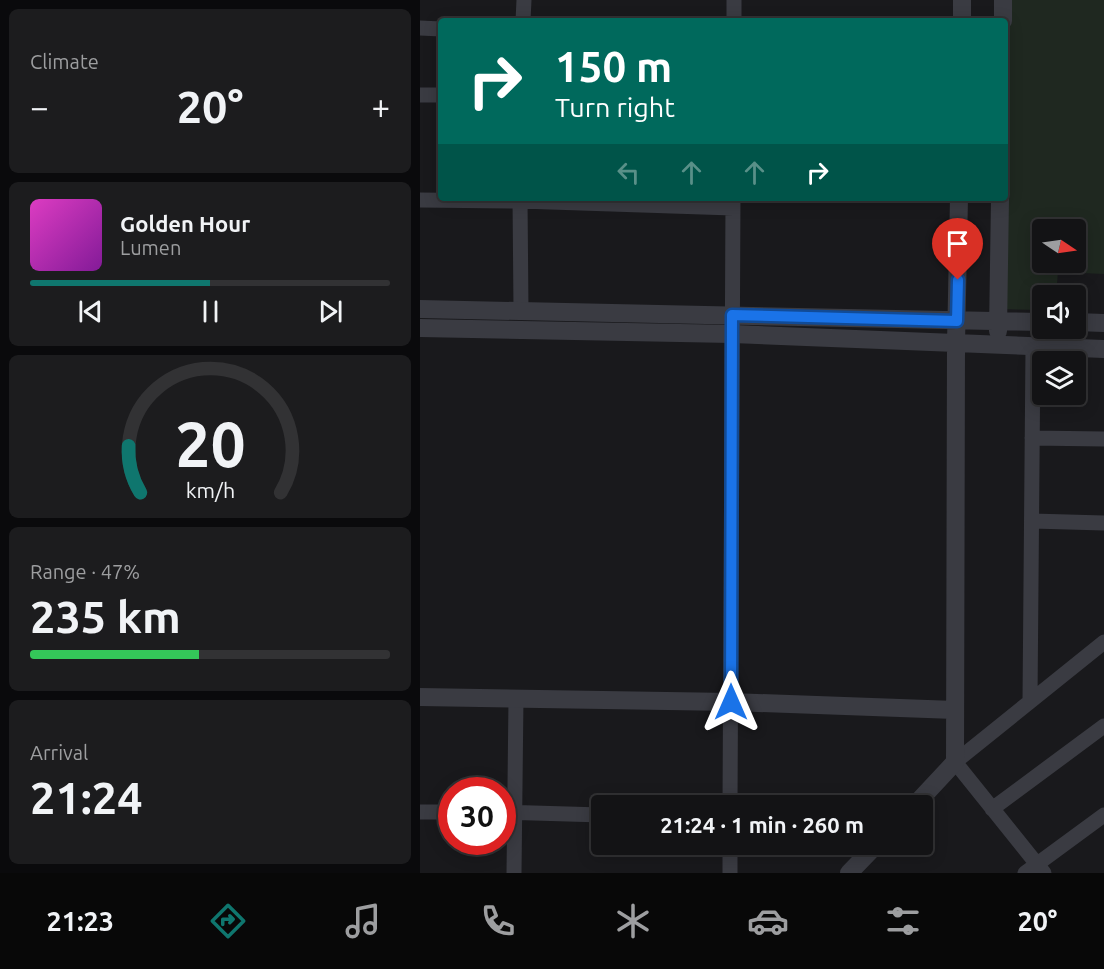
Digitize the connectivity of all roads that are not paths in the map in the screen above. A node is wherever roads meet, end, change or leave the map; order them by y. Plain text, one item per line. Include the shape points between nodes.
1 (524, 0) edge
2 (734, 0) edge
3 (962, 0) edge
4 (1003, 0) edge
5 (523, 18) edge
6 (734, 18) edge
7 (962, 18) edge
8 (1003, 18) edge
9 (420, 28) edge
10 (438, 29) edge
11 (420, 95) edge
12 (438, 96) edge
13 (420, 200) edge
14 (438, 200) edge
15 (520, 201) edge
16 (591, 201) edge
17 (959, 201) edge
18 (1000, 201) edge
19 (733, 203) edge
20 (420, 309) edge
21 (521, 310) junction
22 (732, 315) junction
23 (957, 321) junction
24 (998, 321) junction
25 (1032, 322) edge
26 (1086, 322) edge
27 (1104, 322) edge
28 (420, 328) edge
29 (732, 334) junction
30 (956, 344) junction
31 (999, 346) junction
32 (1033, 347) junction
33 (1104, 349) edge
34 (1032, 438) junction
35 (1104, 439) edge
36 (1032, 521) junction
37 (1104, 523) edge
38 (1104, 642) edge
39 (420, 697) edge
40 (516, 698) junction
41 (731, 702) junction
42 (1030, 702) junction
43 (955, 710) junction
44 (1104, 726) edge
45 (955, 762) junction
46 (511, 777) edge
47 (730, 795) edge
48 (924, 795) edge
49 (992, 809) junction
50 (420, 812) edge
51 (438, 812) edge
52 (516, 812) edge
53 (591, 815) edge
54 (1104, 815) edge
55 (513, 855) edge
56 (730, 855) edge
57 (866, 855) edge
58 (1041, 868) edge
59 (514, 873) edge
60 (730, 873) edge
61 (849, 873) edge
62 (1025, 873) edge

1 - 5 street
2 - 6 street
3 - 7 street
4 - 8 street
9 - 10 street
11 - 12 street
13 - 14 street
15 - 21 street
16 - 19 street
17 - 23 street
18 - 24 street
19 - 22 street
20 - 21 street
21 - 22 street
22 - 23 street
22 - 29 street
23 - 24 street
23 - 30 street
24 - 25 street
24 - 31 street
26 - 27 street
28 - 29 street
29 - 30 street
29 - 41 street
30 - 31 street
30 - 43 street
31 - 32 street
32 - 33 street
32 - 34 street
34 - 35 street
34 - 36 street
36 - 37 street
36 - 42 street
38 - 42 street
39 - 40 street
40 - 41 street
40 - 46 street
41 - 43 street
41 - 47 street
42 - 45 street
43 - 45 street
44 - 49 street
45 - 48 street
45 - 49 street
49 - 58 street
50 - 51 street
52 - 53 street
54 - 58 street
55 - 59 street
56 - 60 street
57 - 61 street
58 - 62 street

